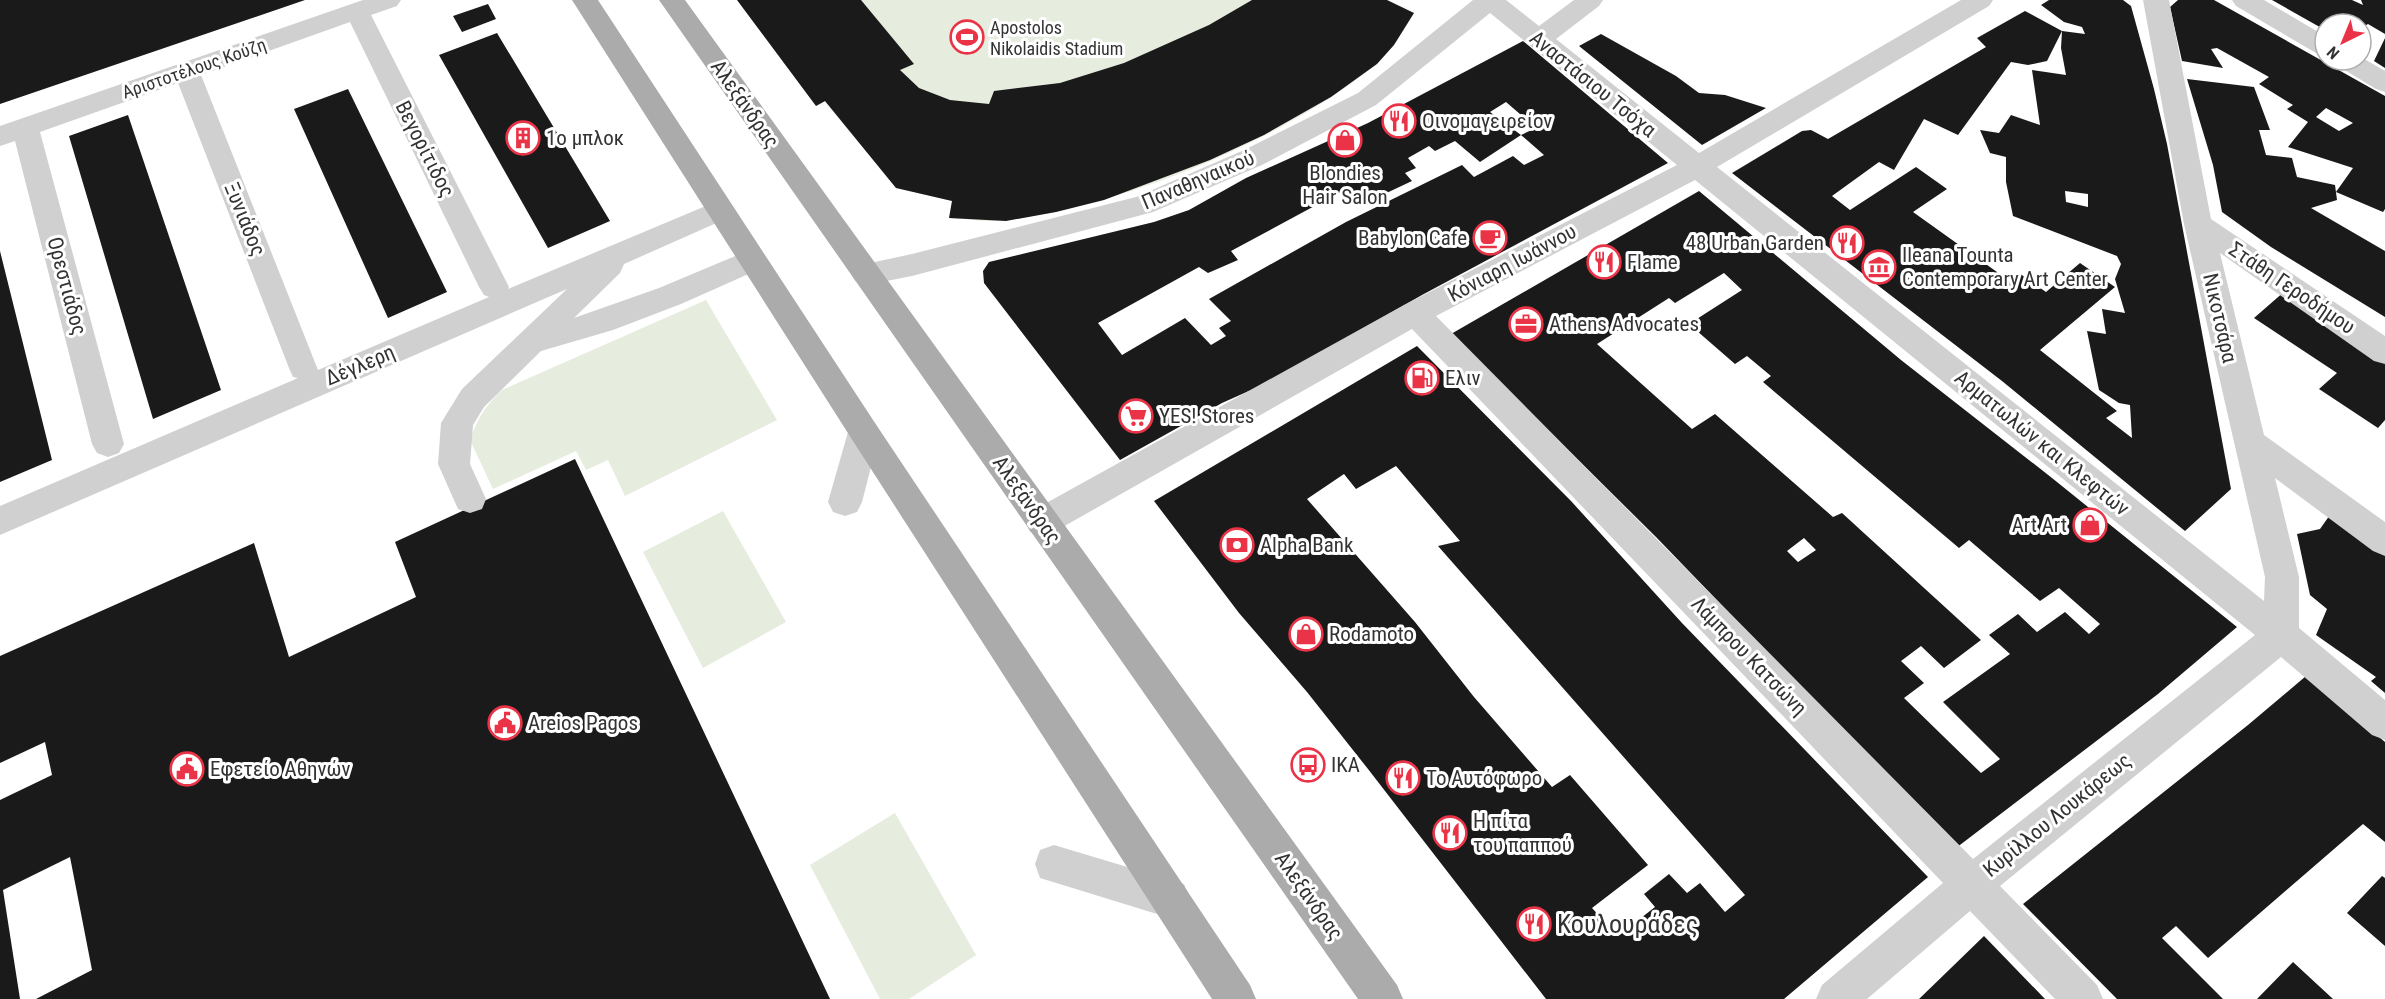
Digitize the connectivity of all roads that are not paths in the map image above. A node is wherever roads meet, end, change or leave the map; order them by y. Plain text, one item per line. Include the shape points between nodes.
1 (388, 0) edge
2 (585, 0) edge
3 (672, 0) edge
4 (1490, 0) edge
5 (1590, 0) edge
6 (1980, 0) edge
7 (2156, 0) edge
8 (2245, 0) edge
9 (357, 11) junction
10 (1539, 39) junction
11 (2313, 40) edge
12 (186, 71) junction
13 (2367, 72) edge
14 (2385, 83) edge
15 (13, 132) edge
16 (1696, 167) junction
17 (720, 210) junction
18 (2198, 224) junction
19 (624, 251) junction
20 (752, 260) junction
21 (866, 274) junction
22 (494, 287) dead end
23 (1415, 313) junction
24 (534, 341) junction
25 (2385, 352) edge
26 (304, 368) dead end
27 (864, 432) junction
28 (2250, 442) junction
29 (108, 444) dead end
30 (470, 499) dead end
31 (845, 502) dead end
32 (0, 521) edge
33 (1042, 522) junction
34 (2385, 541) edge
35 (2281, 635) junction
36 (2385, 723) edge
37 (1054, 864) dead end
38 (1971, 885) junction
39 (1170, 898) junction
40 (1236, 999) edge
41 (1383, 999) edge
42 (1836, 999) edge
43 (2083, 999) edge

1 - 9 street, Αριστοτέλους Κούζη
2 - 17 main road
3 - 21 main road, Αλεξάνδρας
4 - 10 street, Αναστάσιου Τσόχα
4 - 21 street, Παναθηναικού via 1368,99 1252,158 1143,205
5 - 10 street
6 - 16 street, Κόνιαρη Ιωάννου
7 - 18 street, Νικοτσάρα
8 - 11 street
9 - 12 street, Αριστοτέλους Κούζη
9 - 22 street, Βεγορίτιδος
10 - 16 street, Αναστάσιου Τσόχα
12 - 15 street, Αριστοτέλους Κούζη
12 - 26 street, Ξυνιάδος
13 - 14 street
15 - 29 street, Ορεστιάδος
16 - 23 street, Κόνιαρη Ιωάννου
16 - 35 street, Αρματωλών και Κλεφτών
17 - 19 street, Δέγλερη
17 - 20 main road
18 - 25 street, Στάθη Γεροδήμου
18 - 28 street, Νικοτσάρα
19 - 24 street
19 - 32 street, Δέγλερη
20 - 24 street via 602,322
20 - 27 main road
21 - 33 main road, Αλεξάνδρας
23 - 33 street, Κόνιαρη Ιωάννου
23 - 38 street, Λάμπρου Κατσώνη
24 - 30 street via 473,398 457,423 454,464
27 - 31 street
27 - 39 main road
28 - 34 street
28 - 35 street, Νικοτσάρα via 2282,577
33 - 41 main road, Αλεξάνδρας
35 - 36 street, Αρματωλών και Κλεφτών
35 - 38 street, Κυρίλλου Λουκάρεως
37 - 39 street
38 - 42 street, Κυρίλλου Λουκάρεως
38 - 43 street, Λάμπρου Κατσώνη
39 - 40 main road

